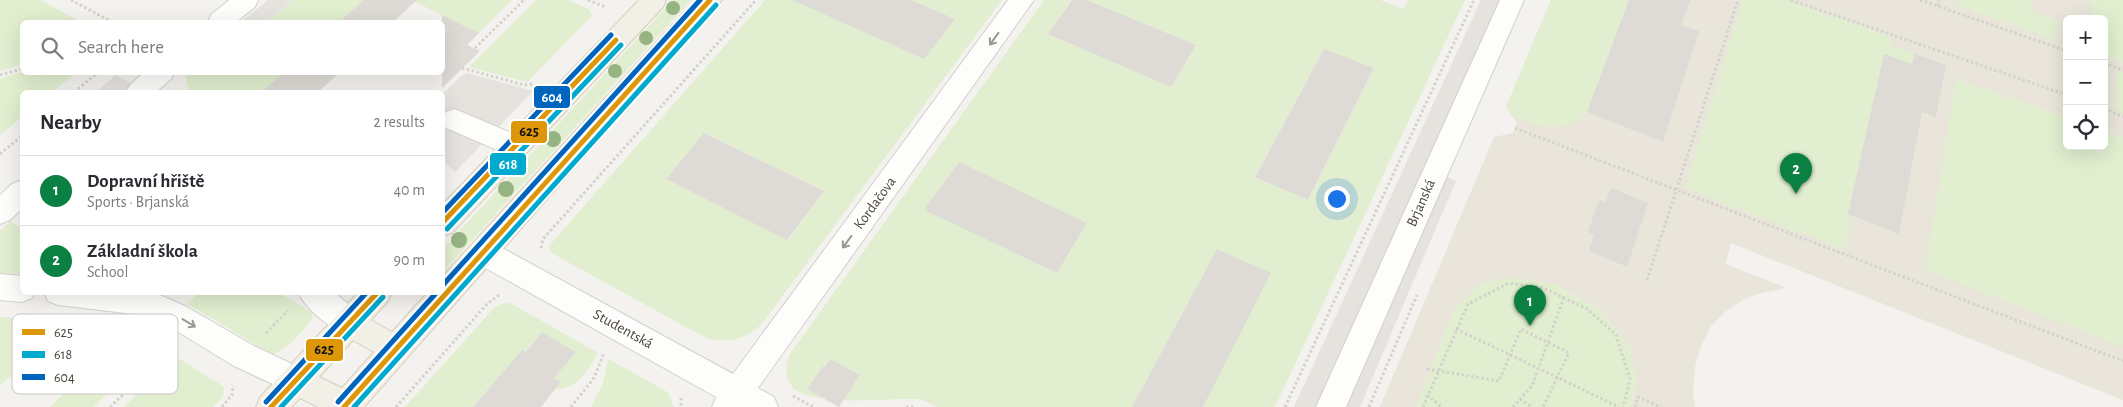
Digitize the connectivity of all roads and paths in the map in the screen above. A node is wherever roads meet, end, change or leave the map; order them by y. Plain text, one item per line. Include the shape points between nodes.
1 (71, 0) edge
2 (246, 0) edge
3 (524, 0) edge
4 (588, 0) edge
5 (612, 0) edge
6 (654, 0) edge
7 (710, 0) edge
8 (756, 0) edge
9 (1022, 0) edge
10 (1474, 0) edge
11 (1512, 0) edge
12 (1738, 0) edge
13 (1791, 0) edge
14 (1920, 0) edge
15 (1939, 0) edge
16 (1938, 6) junction
17 (605, 7) junction
18 (600, 13) dead end
19 (108, 20) edge
20 (222, 20) edge
21 (475, 48) dead end
22 (2063, 49) edge
23 (2108, 64) edge
24 (462, 68) dead end
25 (20, 70) edge
26 (2123, 70) edge
27 (0, 75) edge
28 (94, 75) edge
29 (159, 75) edge
30 (536, 81) dead end
31 (76, 90) edge
32 (141, 90) edge
33 (2063, 94) edge
34 (2108, 110) edge
35 (2123, 117) edge
36 (455, 120) dead end
37 (1514, 128) dead end
38 (20, 138) edge
39 (516, 147) junction
40 (0, 154) edge
41 (1677, 190) junction
42 (20, 194) edge
43 (0, 212) edge
44 (445, 221) edge
45 (540, 250) dead end
46 (483, 252) junction
47 (1647, 280) dead end
48 (0, 287) edge
49 (20, 289) edge
50 (445, 294) edge
51 (84, 295) edge
52 (316, 295) edge
53 (375, 295) edge
54 (444, 295) edge
55 (1564, 297) junction
56 (487, 304) dead end
57 (176, 314) edge
58 (178, 315) edge
59 (350, 323) junction
60 (1456, 329) junction
61 (1547, 341) junction
62 (606, 348) dead end
63 (395, 349) junction
64 (1509, 354) junction
65 (2123, 361) edge
66 (1537, 368) junction
67 (1427, 369) dead end
68 (1439, 370) junction
69 (1557, 377) junction
70 (296, 381) junction
71 (123, 394) edge
72 (1427, 395) junction
73 (1520, 399) junction
74 (732, 400) edge
75 (345, 406) edge
76 (110, 407) edge
77 (271, 407) edge
78 (396, 407) edge
79 (571, 407) edge
80 (763, 407) edge
81 (906, 407) edge
82 (915, 407) edge
83 (1285, 407) edge
84 (1331, 407) edge
85 (1423, 407) edge
86 (1442, 407) edge
87 (1513, 407) edge
88 (1532, 407) edge
89 (1543, 407) edge
90 (1618, 407) edge
91 (1623, 407) edge
92 (1635, 407) edge
93 (1661, 407) edge

1 - 19 path
2 - 20 street
3 - 21 path
4 - 17 path
5 - 17 path
6 - 39 main road
7 - 46 main road
8 - 45 path via 543,239
9 -> 74 street, Kordačova
10 - 83 path
11 - 84 street, Brjanská
12 - 41 path
13 - 33 path
14 - 16 path
15 - 16 path
16 - 22 path
17 - 18 path
23 - 26 path
24 - 30 path via 524,85
25 - 27 path
28 - 31 path
29 - 32 street
34 - 35 path
36 - 39 street
37 - 41 path
38 - 40 path
39 - 44 main road
41 - 47 path
41 - 65 path
42 - 43 street
46 - 50 main road
46 - 74 street, Studentská
48 - 49 street
51 -> 57 street via 144,302
52 - 59 street
53 - 59 main road
54 - 63 main road
55 - 60 path via 1544,288 1509,283 1468,304
55 - 61 path
55 - 91 path via 1587,309 1616,335 1630,379
56 - 78 path
58 -> 70 street via 244,356
59 - 63 main road
59 - 70 main road
60 - 64 path
60 - 68 path
61 - 64 path via 1521,329
61 - 66 path
61 - 69 path via 1569,353
62 - 79 path via 594,378
63 - 75 main road
64 - 66 path
64 - 68 path via 1499,381
66 - 69 path
66 - 73 path via 1532,386
67 - 68 path
68 - 72 path
69 - 89 path
69 - 90 path
70 - 75 main road
70 - 77 main road
71 - 76 path
72 - 85 path
72 - 86 path
73 - 87 path
73 - 88 path
74 - 80 street, Studentská
81 - 82 path
92 - 93 path via 1638,397

